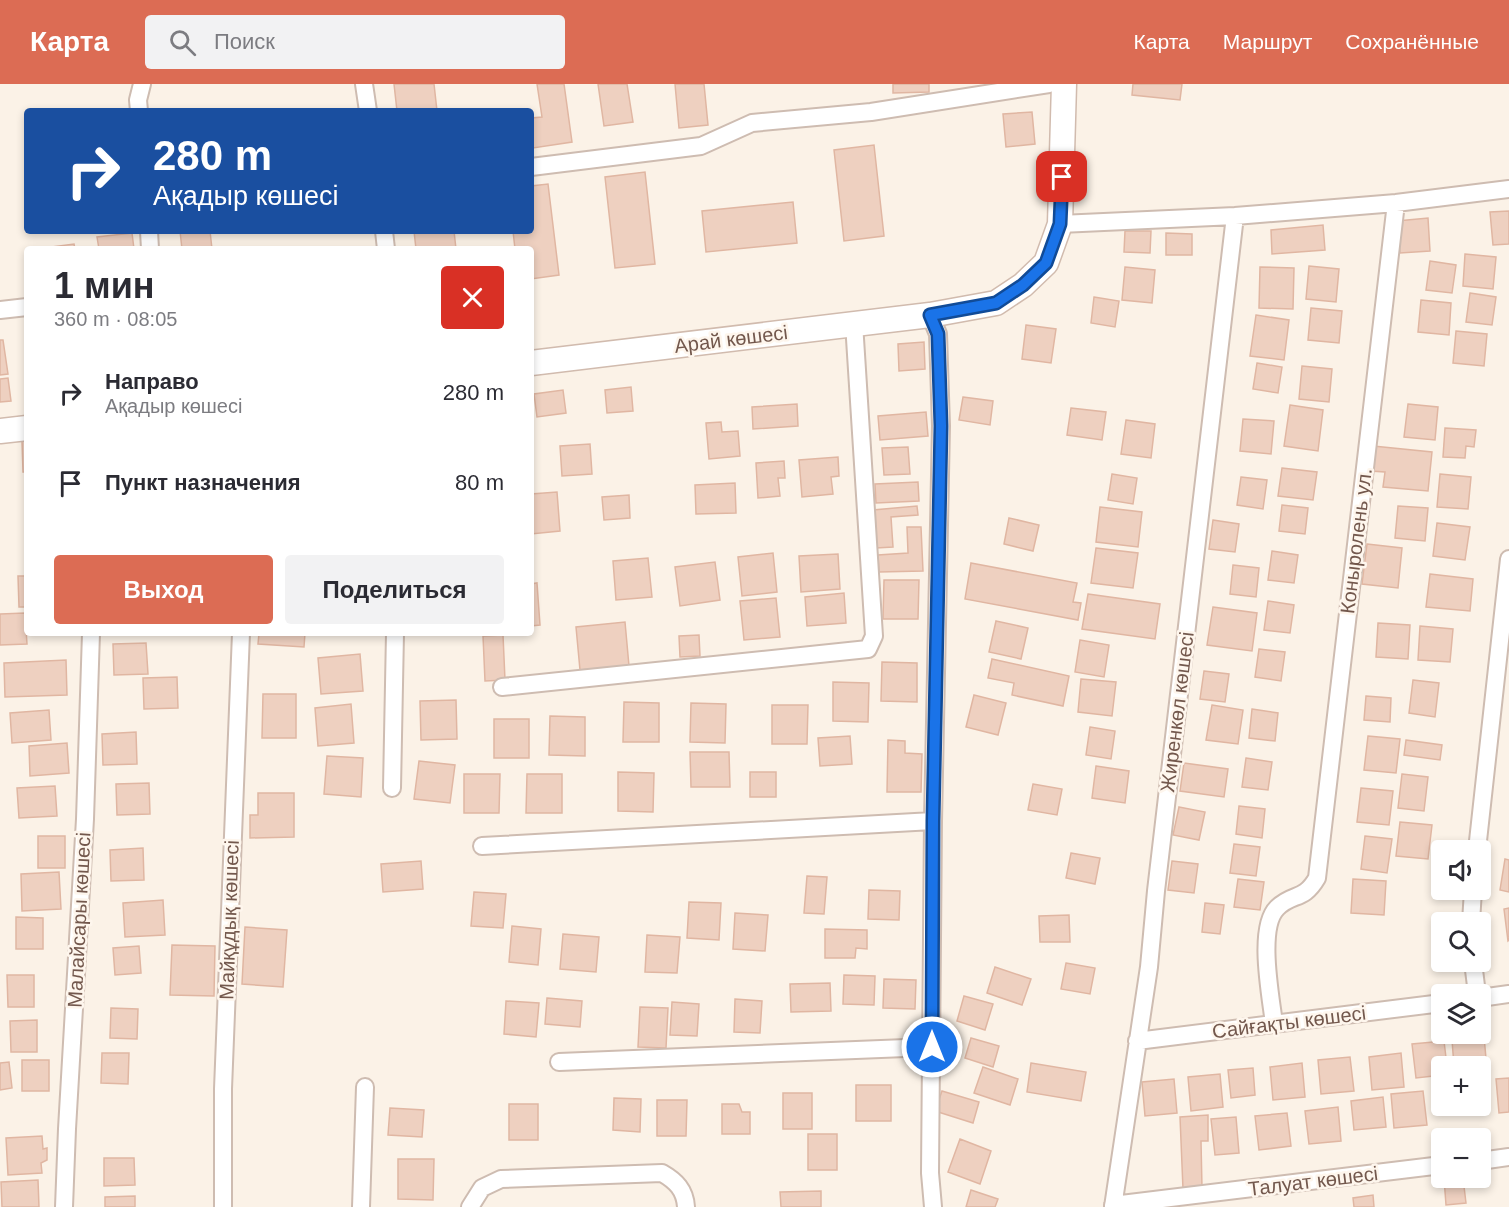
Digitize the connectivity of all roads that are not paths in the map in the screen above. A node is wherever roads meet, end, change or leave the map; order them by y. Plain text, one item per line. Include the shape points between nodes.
1 (142, 84) edge
2 (364, 84) edge
3 (1049, 84) edge
4 (1064, 84) edge
5 (139, 108) edge
6 (368, 108) edge
7 (534, 167) edge
8 (1509, 189) edge
9 (1396, 203) junction
10 (1235, 216) junction
11 (1060, 224) junction
12 (24, 307) edge
13 (0, 310) edge
14 (930, 315) junction
15 (854, 323) junction
16 (534, 363) edge
17 (24, 428) edge
18 (0, 431) edge
19 (1509, 559) edge
20 (91, 636) edge
21 (241, 636) edge
22 (395, 636) edge
23 (502, 687) dead end
24 (392, 788) dead end
25 (933, 821) junction
26 (1478, 840) edge
27 (482, 846) dead end
28 (1509, 994) edge
29 (1491, 996) edge
30 (1431, 1004) edge
31 (1274, 1024) junction
32 (1137, 1041) junction
33 (932, 1047) junction
34 (559, 1062) dead end
35 (365, 1087) dead end
36 (1509, 1157) edge
37 (1491, 1159) edge
38 (1431, 1167) edge
39 (1113, 1206) edge
40 (64, 1207) edge
41 (222, 1207) edge
42 (361, 1207) edge
43 (470, 1207) edge
44 (686, 1207) edge
45 (933, 1207) edge

1 - 5 street
2 - 6 street
3 - 7 street via 871,112 752,123 701,146
4 - 11 street, Арай көшесі
8 - 9 street
9 - 10 street
9 - 31 street, Коныролень ул. via 1317,878 1305,893 1284,900 1269,919 1268,966
10 - 11 street
10 - 32 street, Жиренкөл көшесі via 1149,967
11 - 14 street, Арай көшесі via 1046,263 1023,285 996,303
12 - 13 street
14 - 15 street, Арай көшесі
14 - 25 street via 938,334 941,426
15 - 16 street, Арай көшесі
15 - 23 street via 874,636 868,649
17 - 18 street
19 - 26 street
20 - 40 street, Малайсары көшесі via 86,819
21 - 41 street, Майқұдық көшесі
22 - 24 street
25 - 27 street
25 - 33 street
28 - 29 street
30 - 31 street, Сайғақты көшесі
31 - 32 street, Сайғақты көшесі
32 - 39 street, Жиренкөл көшесі
33 - 34 street
33 - 45 street
35 - 42 street
36 - 37 street
38 - 39 street, Талуат көшесі
43 - 44 street via 482,1188 501,1179 662,1173 674,1180 685,1195

